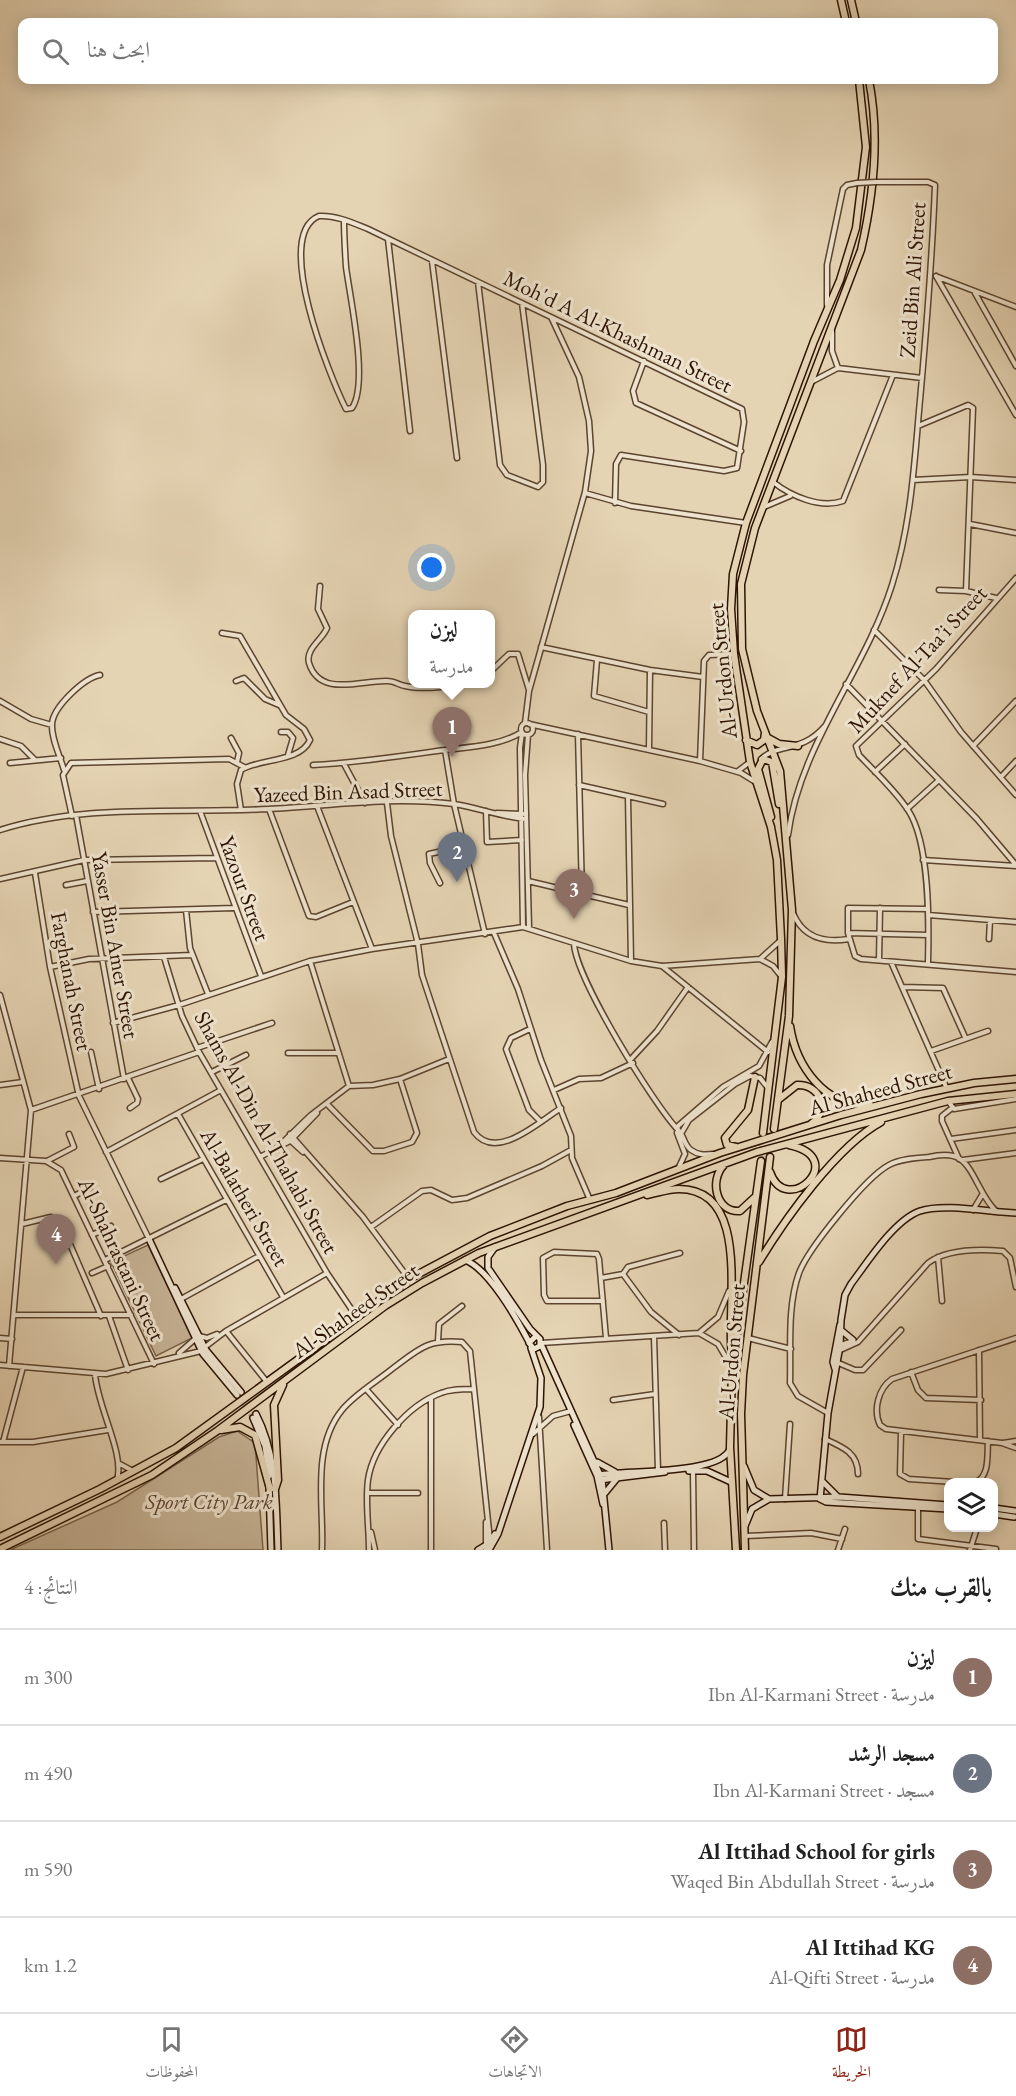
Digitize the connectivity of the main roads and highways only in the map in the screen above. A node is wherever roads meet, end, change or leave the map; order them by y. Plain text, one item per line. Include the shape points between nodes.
1 (841, 0) edge
2 (850, 0) edge
3 (845, 18) edge
4 (855, 18) edge
5 (860, 84) edge
6 (868, 84) edge
7 (767, 735) junction
8 (746, 740) junction
9 (798, 746) road end
10 (783, 825) junction
11 (771, 827) junction
12 (788, 1019) junction
13 (754, 1074) road end
14 (1016, 1079) edge
15 (1016, 1094) edge
16 (778, 1100) junction
17 (886, 1103) junction
18 (893, 1116) junction
19 (774, 1129) dead end
20 (798, 1129) junction
21 (763, 1133) tunnel mouth
22 (785, 1144) junction
23 (739, 1147) junction
24 (770, 1157) tunnel mouth
25 (732, 1161) junction
26 (761, 1161) tunnel mouth
27 (768, 1168) junction
28 (756, 1195) junction
29 (623, 1201) junction
30 (757, 1265) junction
31 (732, 1366) junction
32 (287, 1380) junction
33 (217, 1431) junction
34 (0, 1537) edge
35 (0, 1549) edge
36 (736, 1550) edge
37 (746, 1550) edge

1 - 3 highway
2 - 4 highway
5 - 8 highway, Al-Urdon Street via 865,126 856,228 736,555 731,609
6 - 7 highway, Al-Urdon Street via 874,128 869,210 861,250 763,507 744,569 740,618 744,662
7 - 8 highway via 757,745
7 - 9 highway via 779,744
7 - 10 highway, Al-Urdon Street via 780,771
8 - 11 highway, Al-Urdon Street via 754,781
10 - 11 highway via 772,762 766,758 760,761 758,769
10 - 12 highway, Al-Urdon Street via 792,910
11 - 21 highway, Al-Urdon Street via 777,860 782,977
12 - 16 highway, Al-Urdon Street
12 - 17 highway via 796,1054 815,1082 846,1102 866,1106
13 - 23 highway via 748,1110 725,1138 727,1145
14 - 17 highway, Al Shaheed Street
15 - 18 highway, Al Shaheed Street
16 - 19 highway, Al-Urdon Street
16 - 20 highway via 797,1085 808,1086 818,1094 822,1104 820,1115
17 - 20 highway, Al Shaheed Street
18 - 22 highway, Al Shaheed Street
18 - 30 highway via 863,1132 837,1159 784,1221
20 - 23 highway, Al-Shaheed Street
22 - 25 highway, Al-Shaheed Street
22 - 27 highway via 811,1156 815,1167 812,1179 802,1187 784,1188 773,1180
23 - 34 highway, Al-Shaheed Street via 490,1236 409,1279 176,1448
24 - 27 highway, Al-Urdon Street
25 - 28 highway via 721,1168 717,1178 716,1190 722,1204 740,1211
25 - 29 highway, Al-Shaheed Street
26 - 28 highway, Al-Urdon Street
27 - 30 highway, Al-Urdon Street
28 - 31 highway, Al-Urdon Street
29 - 31 highway via 678,1189 697,1193 720,1210 727,1229
29 - 32 highway, Al-Shaheed Street via 465,1260 385,1306
30 - 37 highway, Al-Urdon Street via 741,1414
31 - 36 highway, Al-Urdon Street via 730,1447
32 - 33 highway, Al-Shaheed Street
32 - 33 highway via 274,1405 278,1480 272,1489 255,1435 240,1427
33 - 35 highway, Al-Shaheed Street via 137,1483

